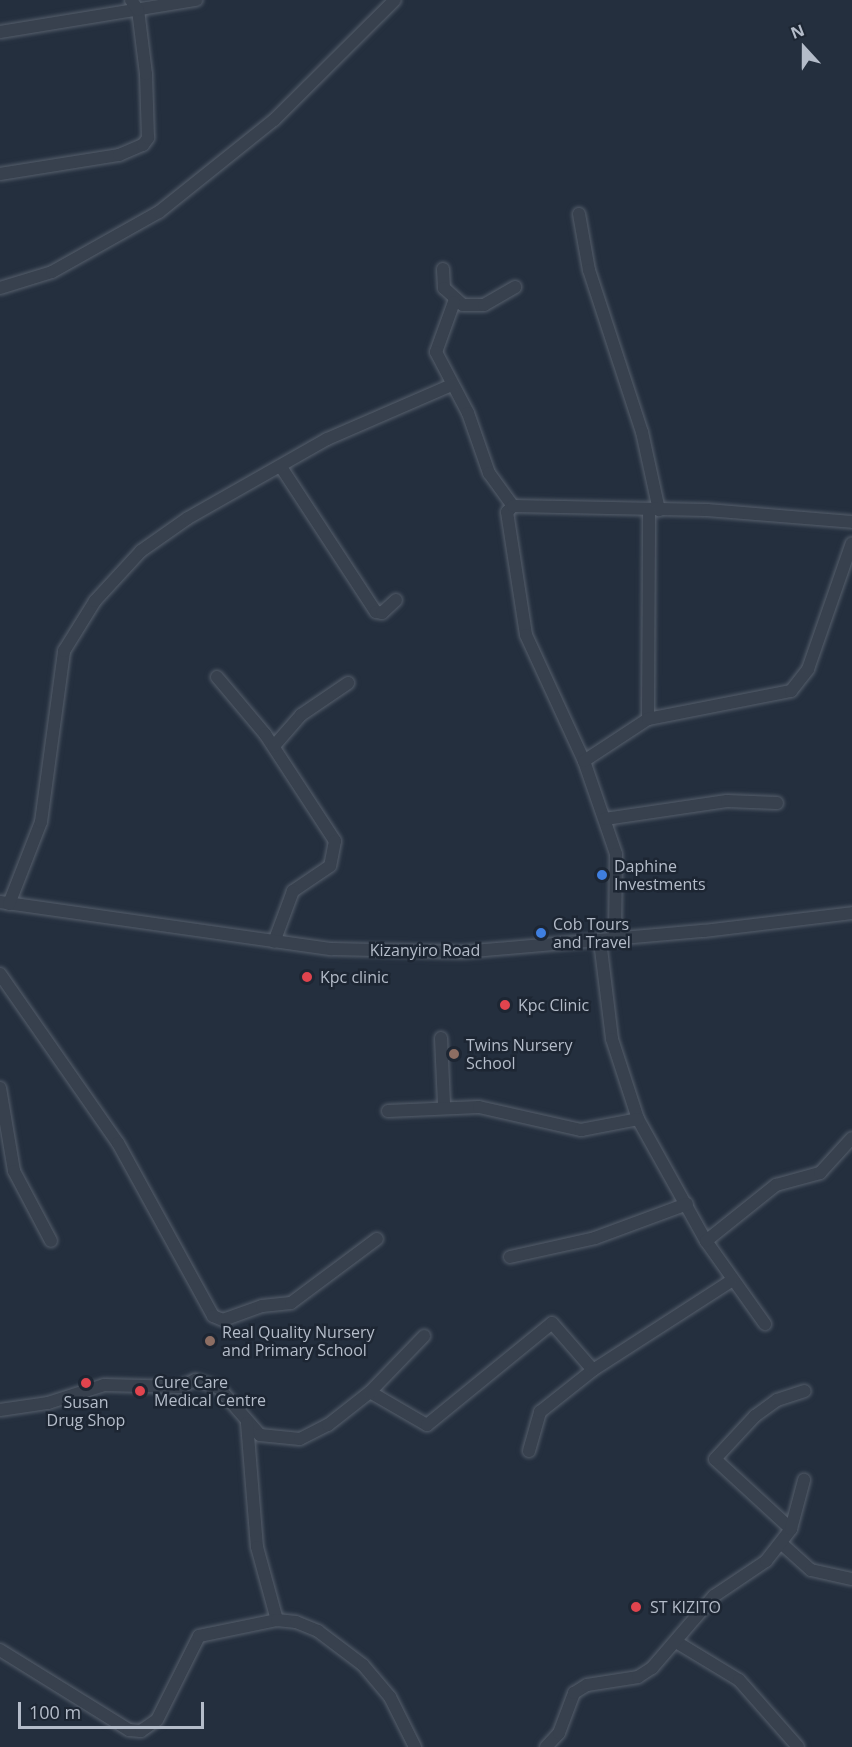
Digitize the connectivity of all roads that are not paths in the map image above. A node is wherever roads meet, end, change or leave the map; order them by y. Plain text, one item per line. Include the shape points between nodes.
1 (196, 0) edge
2 (395, 0) edge
3 (134, 5) edge
4 (0, 32) edge
5 (0, 174) edge
6 (579, 214) dead end
7 (443, 269) dead end
8 (515, 287) dead end
9 (0, 288) edge
10 (454, 302) junction
11 (452, 385) junction
12 (281, 466) junction
13 (513, 506) junction
14 (654, 510) junction
15 (852, 522) edge
16 (852, 543) edge
17 (396, 600) dead end
18 (217, 677) dead end
19 (348, 683) dead end
20 (648, 719) junction
21 (274, 746) junction
22 (584, 761) junction
23 (777, 803) dead end
24 (605, 819) junction
25 (5, 903) edge
26 (852, 913) edge
27 (615, 940) junction
28 (600, 941) junction
29 (274, 942) junction
30 (0, 974) edge
31 (441, 1038) dead end
32 (0, 1088) edge
33 (444, 1105) junction
34 (388, 1111) dead end
35 (638, 1119) junction
36 (852, 1138) edge
37 (687, 1204) junction
38 (377, 1239) dead end
39 (706, 1241) junction
40 (51, 1242) dead end
41 (510, 1257) dead end
42 (731, 1281) junction
43 (765, 1324) dead end
44 (424, 1336) dead end
45 (593, 1370) junction
46 (805, 1391) dead end
47 (370, 1392) junction
48 (0, 1410) edge
49 (246, 1423) junction
50 (529, 1451) dead end
51 (804, 1480) dead end
52 (791, 1529) junction
53 (782, 1544) junction
54 (852, 1579) edge
55 (277, 1620) junction
56 (678, 1643) junction
57 (0, 1650) edge
58 (415, 1747) edge
59 (546, 1747) edge
60 (798, 1747) edge

1 - 3 street
2 - 9 street via 274,120 159,212 52,272
3 - 4 street
3 - 5 street via 146,74 148,138 143,145 120,155
6 - 14 street via 589,270 642,432
7 - 10 street via 444,288
8 - 10 street via 484,305
10 - 11 street via 435,343
11 - 12 street via 358,424
11 - 13 street via 489,473
12 - 17 street via 376,612 382,614
12 - 25 street via 188,518 141,551 95,601 69,638 56,681 53,751 41,822
13 - 14 street
13 - 22 street via 507,512 526,635
14 - 15 street
14 - 20 street
16 - 20 street via 808,669 791,691
18 - 21 street
19 - 21 street via 301,715
20 - 22 street
21 - 29 street via 324,818 336,850 330,866 293,891
22 - 24 street
23 - 24 street via 727,801
24 - 27 street via 617,862
25 - 29 street, Kizanyiro Road
26 - 27 street, Kizanyiro Road
27 - 28 street, Kizanyiro Road
28 - 29 street, Kizanyiro Road via 462,952 333,949
28 - 35 street via 612,1039
30 - 38 street via 118,1143 213,1316 223,1320 300,1299
31 - 33 street
32 - 40 street via 14,1171
33 - 34 street
33 - 35 street via 479,1107 581,1130
35 - 37 street
36 - 39 street via 820,1173 776,1185
37 - 39 street
37 - 41 street via 595,1238
39 - 42 street
42 - 43 street
42 - 45 street
44 - 47 street
45 - 47 street via 552,1323 427,1425
45 - 50 street via 540,1412
46 - 52 street via 777,1400 755,1416 715,1459
47 - 49 street via 313,1435 300,1439 271,1439
48 - 49 street via 48,1403 105,1385 180,1387 195,1380 219,1388
49 - 55 street via 257,1547
51 - 52 street
52 - 53 street
53 - 54 street via 811,1570
53 - 56 street via 747,1577 714,1596
55 - 57 street via 199,1636 157,1720 141,1731 129,1730
55 - 58 street via 318,1631 363,1665 390,1697
56 - 59 street via 638,1677 587,1685 574,1693 559,1733
56 - 60 street via 739,1680

